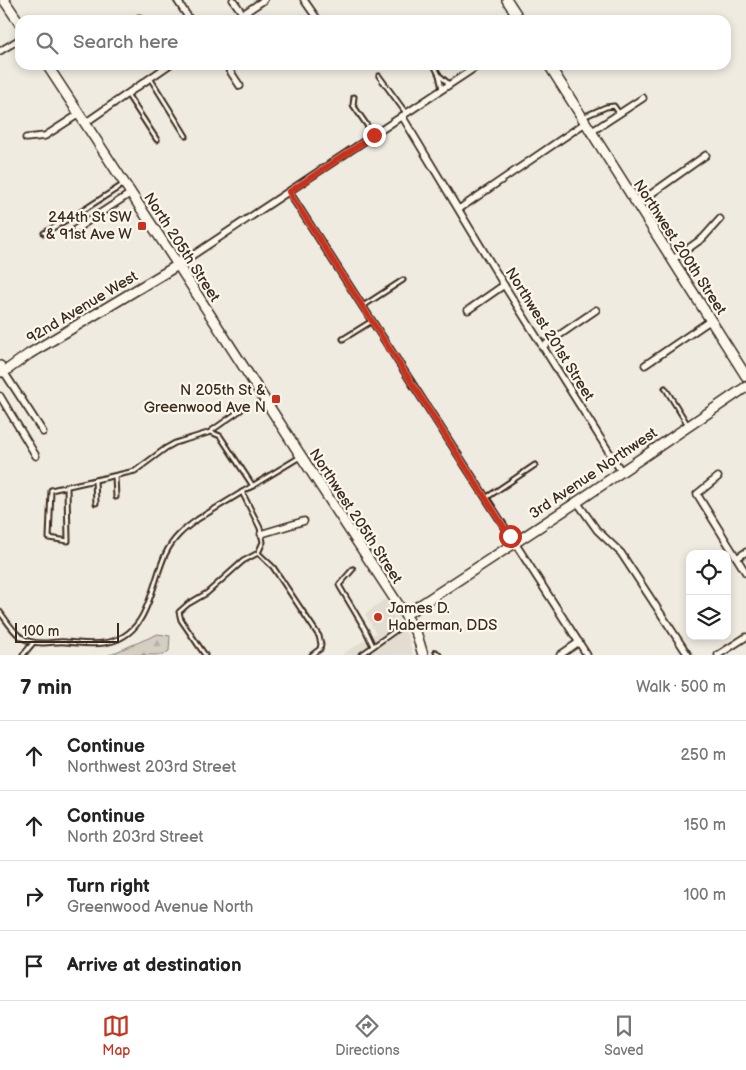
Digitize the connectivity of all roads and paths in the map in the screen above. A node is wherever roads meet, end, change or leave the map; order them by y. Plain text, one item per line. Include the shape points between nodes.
1 (4, 0) edge
2 (177, 0) edge
3 (233, 0) edge
4 (304, 0) edge
5 (506, 0) edge
6 (260, 1) edge
7 (187, 15) edge
8 (241, 15) edge
9 (244, 15) edge
10 (314, 15) edge
11 (516, 15) edge
12 (15, 16) edge
13 (15, 41) edge
14 (0, 51) edge
15 (50, 70) edge
16 (162, 70) edge
17 (229, 70) edge
18 (436, 70) edge
19 (472, 70) edge
20 (552, 70) edge
21 (439, 75) junction
22 (379, 76) dead end
23 (150, 78) junction
24 (449, 85) junction
25 (240, 86) dead end
26 (442, 90) junction
27 (126, 94) junction
28 (354, 97) dead end
29 (643, 98) dead end
30 (620, 113) junction
31 (79, 114) junction
32 (404, 114) junction
33 (584, 120) junction
34 (85, 123) junction
35 (591, 132) junction
36 (374, 135) junction
37 (186, 136) dead end
38 (26, 138) dead end
39 (157, 140) dead end
40 (706, 155) dead end
41 (124, 183) junction
42 (289, 192) junction
43 (131, 193) junction
44 (637, 204) junction
45 (459, 209) junction
46 (720, 220) dead end
47 (76, 229) dead end
48 (44, 233) dead end
49 (672, 260) junction
50 (178, 265) junction
51 (403, 280) dead end
52 (504, 285) junction
53 (363, 306) junction
54 (468, 310) dead end
55 (596, 310) dead end
56 (371, 319) junction
57 (711, 320) junction
58 (343, 339) dead end
59 (542, 347) junction
60 (646, 365) dead end
61 (1, 371) edge
62 (746, 376) edge
63 (746, 387) edge
64 (665, 388) dead end
65 (0, 396) edge
66 (241, 410) dead end
67 (689, 426) junction
68 (43, 432) dead end
69 (211, 432) junction
70 (293, 444) joint
71 (36, 456) dead end
72 (301, 456) junction
73 (535, 465) dead end
74 (621, 471) junction
75 (115, 476) junction
76 (718, 477) dead end
77 (95, 480) junction
78 (252, 486) junction
79 (67, 487) junction
80 (242, 492) junction
81 (116, 497) dead end
82 (486, 498) junction
83 (577, 502) junction
84 (96, 504) dead end
85 (304, 521) dead end
86 (261, 534) junction
87 (514, 543) junction
88 (746, 552) edge
89 (258, 553) junction
90 (737, 558) junction
91 (353, 569) dead end
92 (746, 573) edge
93 (0, 612) edge
94 (407, 618) junction
95 (746, 637) edge
96 (579, 642) junction
97 (33, 643) junction
98 (373, 646) junction
99 (722, 654) edge
100 (23, 655) edge
101 (205, 655) edge
102 (312, 655) edge
103 (361, 655) edge
104 (423, 655) edge
105 (560, 655) edge
106 (587, 655) edge
107 (688, 655) edge

1 - 12 street
2 - 7 street
3 - 8 street
4 - 10 street
5 - 11 street
6 - 9 street
13 - 14 street
15 - 31 street, North 205th Street
16 - 23 street
17 - 25 street
18 - 21 lane
19 - 24 street
20 - 33 street, Northwest 200th Street
21 - 24 lane
21 - 26 lane
22 - 32 lane
23 - 27 street
23 - 37 lane
24 - 26 street
26 - 32 street
27 - 34 street
27 - 39 lane
28 - 36 lane via 352,105
29 - 30 street
30 - 33 lane via 614,106 606,107
30 - 35 street
31 - 34 street, North 205th Street
31 - 38 street via 45,136
32 - 36 street
32 - 45 street, Northwest 201st Street
33 - 35 street, Northwest 200th Street
33 - 45 street
34 - 41 street, North 205th Street
35 - 44 street, Northwest 200th Street
36 - 42 street
40 - 44 street
41 - 43 street, North 205th Street
41 - 48 lane
42 - 50 street
42 - 53 street
43 - 47 street
43 - 50 street, North 205th Street
44 - 49 street, Northwest 200th Street
45 - 52 street, Northwest 201st Street
46 - 49 street via 703,238
49 - 57 street, Northwest 200th Street
50 - 61 street, 92nd Avenue West
50 - 70 street, North 205th Street
51 - 53 lane
52 - 54 street
52 - 59 street, Northwest 201st Street
53 - 56 street
55 - 59 street
56 - 58 lane
56 - 82 street
57 - 60 street
57 - 62 street, Northwest 200th Street
59 - 74 street, Northwest 201st Street
61 - 68 street
63 - 67 street, 3rd Avenue Northwest
64 - 67 lane
65 - 71 street
66 - 69 lane
67 - 74 street, 3rd Avenue Northwest
69 - 75 lane via 176,443 135,471
69 - 78 lane via 220,436
70 - 72 street, Northwest 205th Street
72 - 78 lane
72 - 94 street, Northwest 205th Street
73 - 82 lane
74 - 83 street, 3rd Avenue Northwest
75 - 77 lane
75 - 81 lane
76 - 90 street via 698,495
77 - 79 lane
77 - 84 lane
78 - 80 lane
79 - 79 lane via 51,490 50,538 68,541
80 - 86 lane
80 - 97 lane via 186,527 173,540 144,615 124,636 106,643
82 - 87 street
83 - 87 street, 3rd Avenue Northwest
83 - 107 street via 597,530 621,553
85 - 86 street
86 - 89 lane via 263,542
87 - 94 street, 3rd Avenue Northwest
87 - 96 street
88 - 90 street
89 - 101 lane via 243,561 207,593 179,612
89 - 102 lane via 273,566 318,636 320,649
90 - 92 street
91 - 98 lane via 339,585
93 - 97 lane via 23,640
94 - 98 lane
94 - 104 street, Northwest 205th Street
95 - 99 street
96 - 105 street
96 - 106 street
97 - 100 lane
98 - 103 lane

